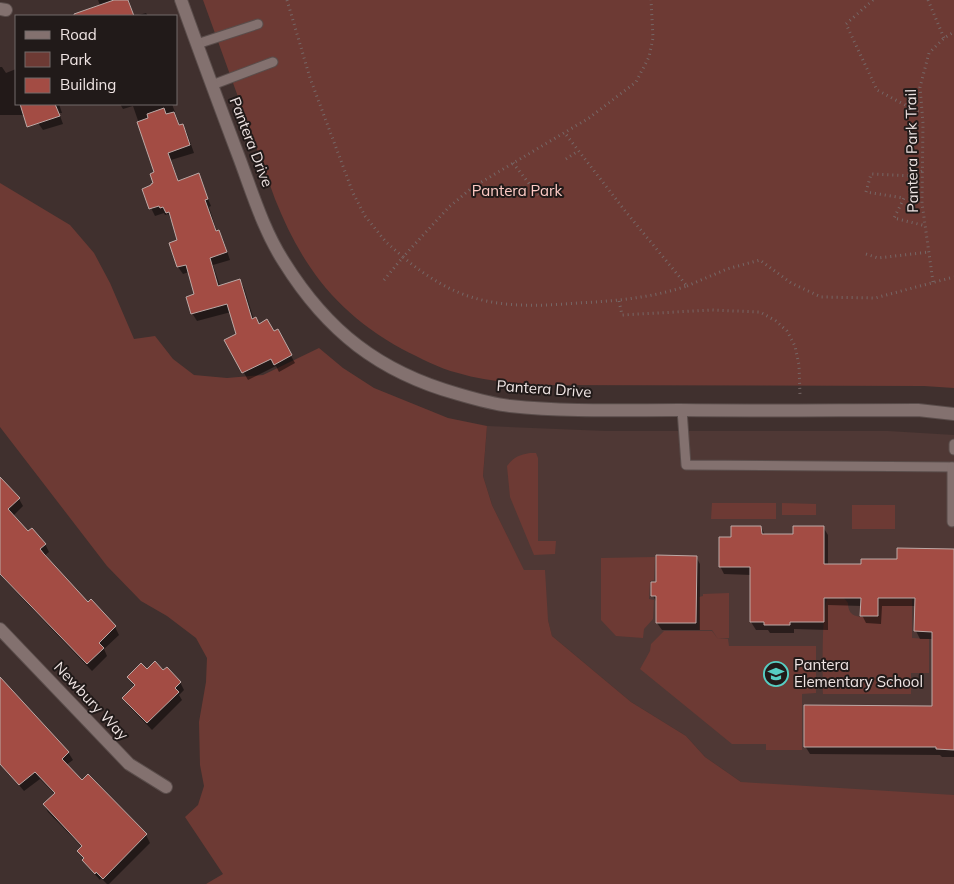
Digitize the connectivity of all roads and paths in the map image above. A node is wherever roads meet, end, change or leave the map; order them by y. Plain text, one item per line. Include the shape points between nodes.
1 (181, 0) edge
2 (287, 0) edge
3 (650, 0) edge
4 (873, 0) edge
5 (928, 0) edge
6 (258, 24) dead end
7 (954, 32) edge
8 (944, 38) junction
9 (197, 44) junction
10 (273, 62) dead end
11 (212, 84) junction
12 (922, 115) junction
13 (564, 132) junction
14 (578, 152) junction
15 (566, 159) dead end
16 (513, 163) junction
17 (922, 171) junction
18 (538, 195) dead end
19 (926, 226) junction
20 (929, 252) junction
21 (866, 254) dead end
22 (403, 257) junction
23 (954, 277) edge
24 (384, 280) dead end
25 (933, 282) junction
26 (687, 286) junction
27 (619, 301) junction
28 (682, 410) junction
29 (800, 410) junction
30 (954, 414) edge
31 (954, 444) edge
32 (954, 450) edge
33 (953, 467) edge
34 (952, 522) dead end
35 (0, 628) edge
36 (166, 787) dead end

1 - 9 street, Pantera Drive
2 - 22 path via 310,78 353,193 365,216
3 - 13 path via 653,38 650,57 636,82 596,113
4 - 12 path via 846,24 877,90
5 - 8 path
6 - 9 lane
7 - 8 path, Pantera Park Trail
8 - 12 path, Pantera Park Trail via 929,53 920,87
9 - 11 street, Pantera Drive
10 - 11 lane
11 - 28 street, Pantera Drive via 271,241 317,307 356,346 412,378 443,390 508,406
12 - 17 path, Pantera Park Trail
13 - 14 path
13 - 16 path
14 - 15 path
14 - 26 path
16 - 18 path
16 - 22 path via 473,187
17 - 19 path, Pantera Park Trail
17 - 19 path via 913,176 872,174 866,192 904,198 894,218
19 - 20 path, Pantera Park Trail
20 - 21 path via 878,258
20 - 25 path, Pantera Park Trail
22 - 24 path
22 - 27 path via 439,283 467,296 493,302 539,306
23 - 25 path
25 - 26 path via 875,298 821,297 792,283 760,260 727,269
26 - 27 path
27 - 29 path via 622,315 711,310 760,312 776,321 787,331 795,346
28 - 29 street, Pantera Drive
28 - 33 lane via 686,465
29 - 30 street, Pantera Drive via 918,410
31 - 32 lane
33 - 34 lane
35 - 36 street, Newbury Way via 129,764

